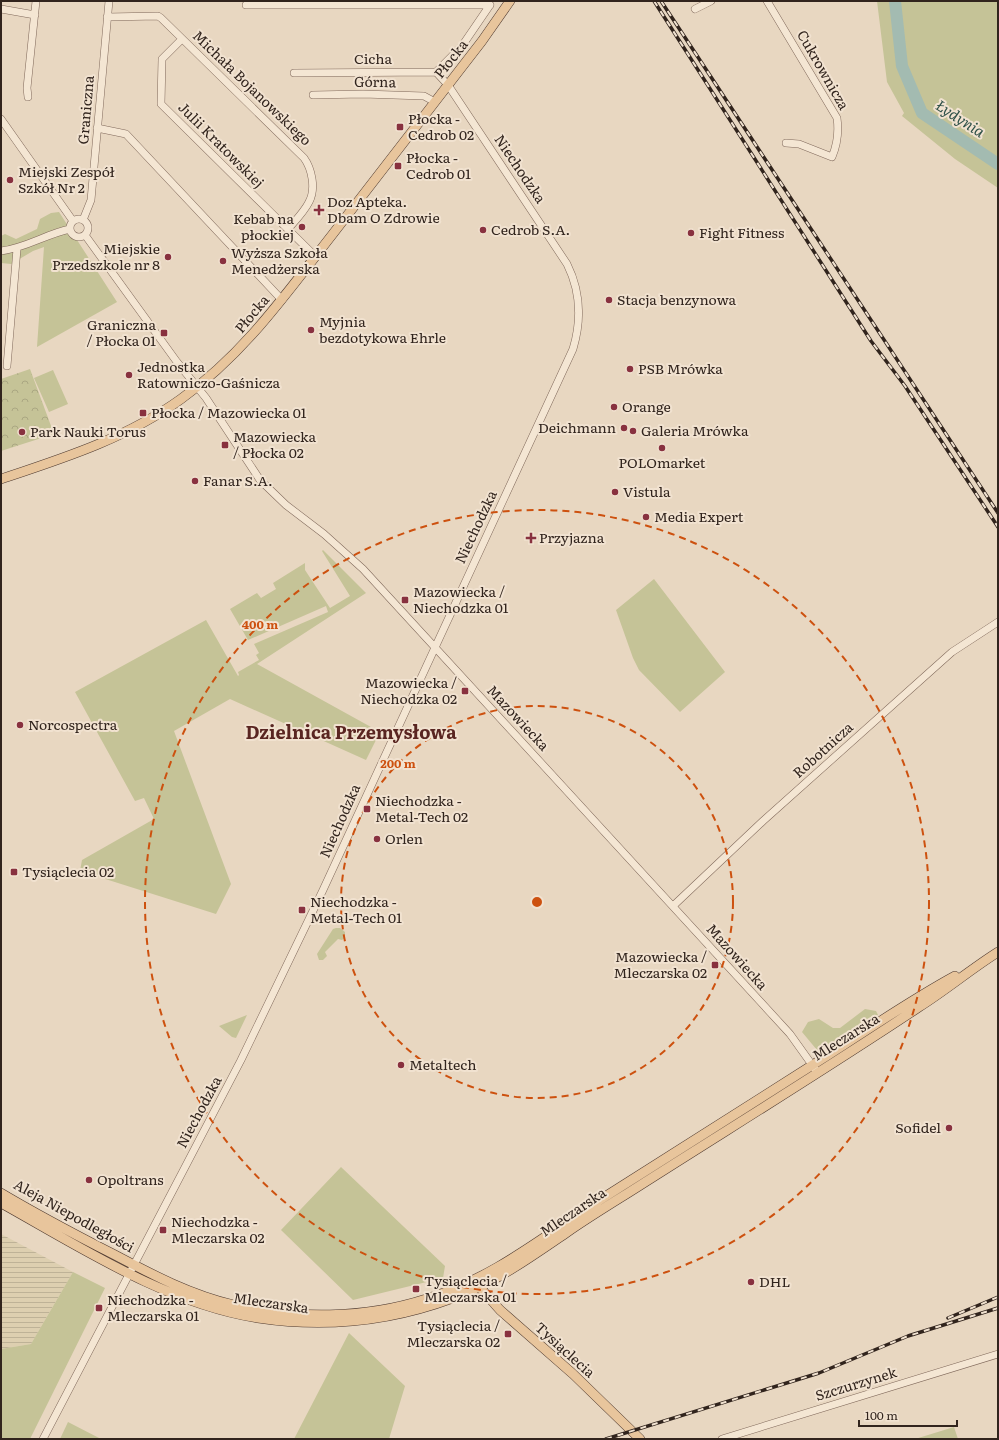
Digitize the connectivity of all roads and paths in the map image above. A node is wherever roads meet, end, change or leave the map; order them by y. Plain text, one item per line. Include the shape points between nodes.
1 (36, 1) edge
2 (109, 1) edge
3 (510, 1) edge
4 (711, 1) edge
5 (767, 1) edge
6 (246, 5) dead end
7 (1, 9) edge
8 (695, 9) dead end
9 (35, 15) junction
10 (107, 17) junction
11 (182, 39) junction
12 (436, 72) junction
13 (294, 73) dead end
14 (448, 85) junction
15 (313, 95) dead end
16 (28, 97) dead end
17 (435, 102) junction
18 (1, 119) edge
19 (97, 128) junction
20 (786, 144) dead end
21 (83, 220) junction
22 (73, 221) junction
23 (70, 229) junction
24 (288, 230) junction
25 (85, 235) junction
26 (17, 249) junction
27 (1, 251) edge
28 (315, 256) junction
29 (282, 300) junction
30 (7, 366) dead end
31 (197, 388) junction
32 (1, 479) edge
33 (998, 622) edge
34 (435, 646) junction
35 (673, 906) junction
36 (998, 952) edge
37 (815, 1069) junction
38 (1, 1193) edge
39 (1, 1203) edge
40 (131, 1269) junction
41 (476, 1284) junction
42 (998, 1354) edge
43 (43, 1439) edge
44 (640, 1439) edge
45 (722, 1439) edge

1 - 9 street
2 - 10 street, Graniczna
3 - 14 main road, Płocka
4 - 8 street
5 - 20 street, Cukrownicza via 837,118 838,127 832,157 799,144
6 - 12 street via 490,5 462,46
7 - 9 street
9 - 16 street
10 - 11 street, Michała Bojanowskiego via 158,16
10 - 19 street, Graniczna
11 - 24 street, Julii Kratowskiej via 162,59 161,104
11 - 24 street, Michała Bojanowskiego via 311,167 310,202
12 - 13 street, Cicha
12 - 14 street
14 - 17 main road, Płocka
14 - 34 street, Niechodzka via 567,264 576,286 580,311 578,333 573,349
15 - 17 street, Górna via 424,96
17 - 28 main road, Płocka
18 - 22 street
19 - 21 street, Graniczna via 90,200
19 - 29 street via 126,134
21 - 22 street
21 - 25 street via 88,228
22 - 23 street
23 - 25 street via 76,236
23 - 26 street via 53,233
24 - 28 street, Julii Kratowskiej
25 - 31 street
26 - 27 street
26 - 30 street
28 - 29 main road, Płocka
29 - 31 main road, Płocka via 234,355
31 - 32 main road, Płocka via 121,434 58,460
31 - 34 street, Mazowiecka via 260,480 286,505 358,564
33 - 35 street, Robotnicza via 952,652 763,820
34 - 35 street, Mazowiecka
34 - 40 street, Niechodzka via 323,890 241,1060
35 - 37 street, Mazowiecka via 790,1034
36 - 37 main road, Mleczarska via 921,1006
37 - 41 main road, Mleczarska via 566,1232 524,1263
38 - 40 main road, Aleja Niepodległości
39 - 40 main road, Aleja Niepodległości
40 - 41 main road, Mleczarska via 215,1300 257,1310 315,1315 396,1307
40 - 43 street, Niechodzka
41 - 44 main road, Tysiąclecia via 527,1335 573,1374
42 - 45 street, Szczurzynek

